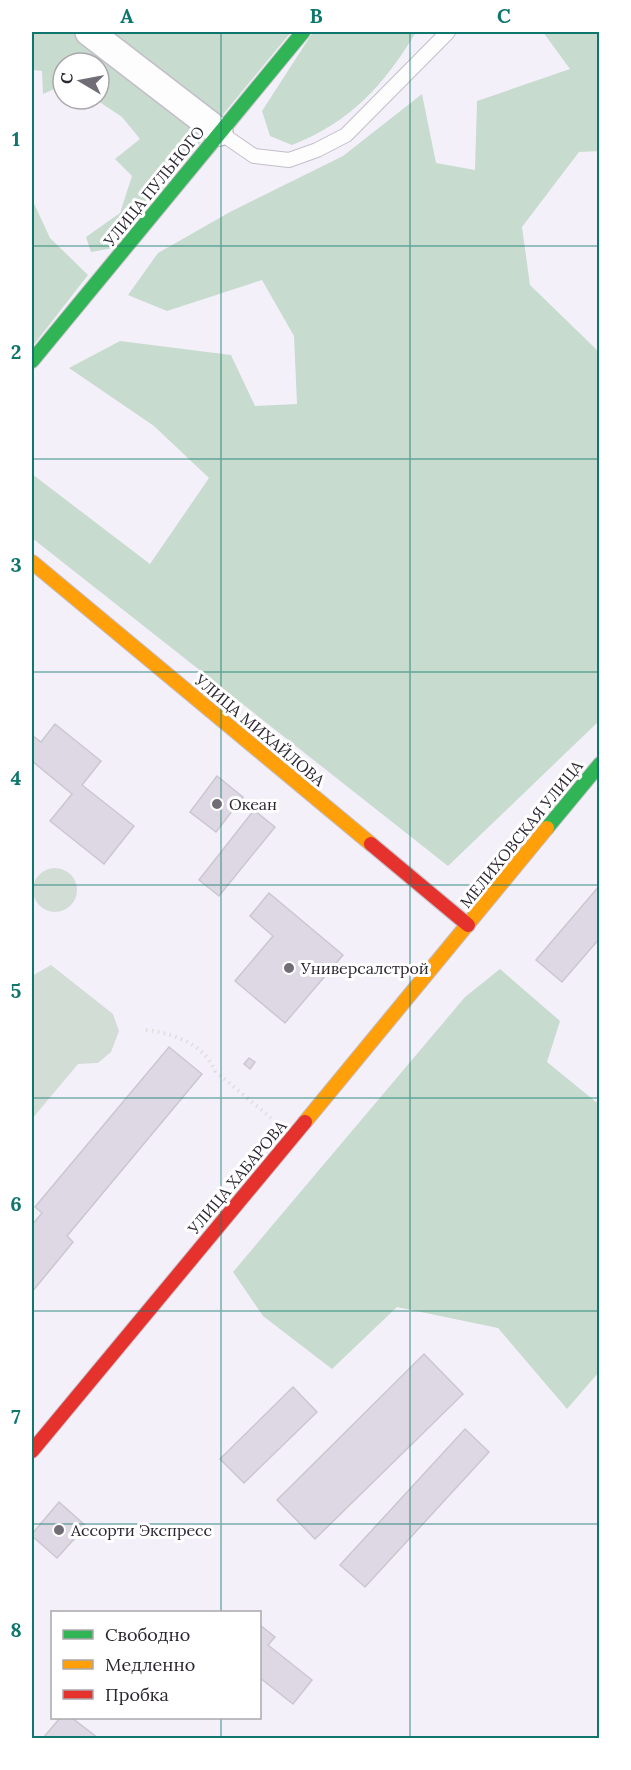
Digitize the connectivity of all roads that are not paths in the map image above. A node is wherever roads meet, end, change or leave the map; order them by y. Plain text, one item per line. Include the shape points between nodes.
1 (90, 32) edge
2 (303, 32) edge
3 (448, 32) edge
4 (219, 132) junction
5 (32, 361) edge
6 (32, 562) edge
7 (600, 764) edge
8 (468, 925) junction
9 (32, 1451) edge

1 - 4 street
2 - 4 street, УЛИЦА ПУЛЬНОГО
3 - 4 lane via 346,135 316,150 289,160 254,156
4 - 5 street, УЛИЦА ПУЛЬНОГО
6 - 8 street, УЛИЦА МИХАЙЛОВА
7 - 8 street, МЕЛИХОВСКАЯ УЛИЦА
8 - 9 street, УЛИЦА ХАБАРОВА

